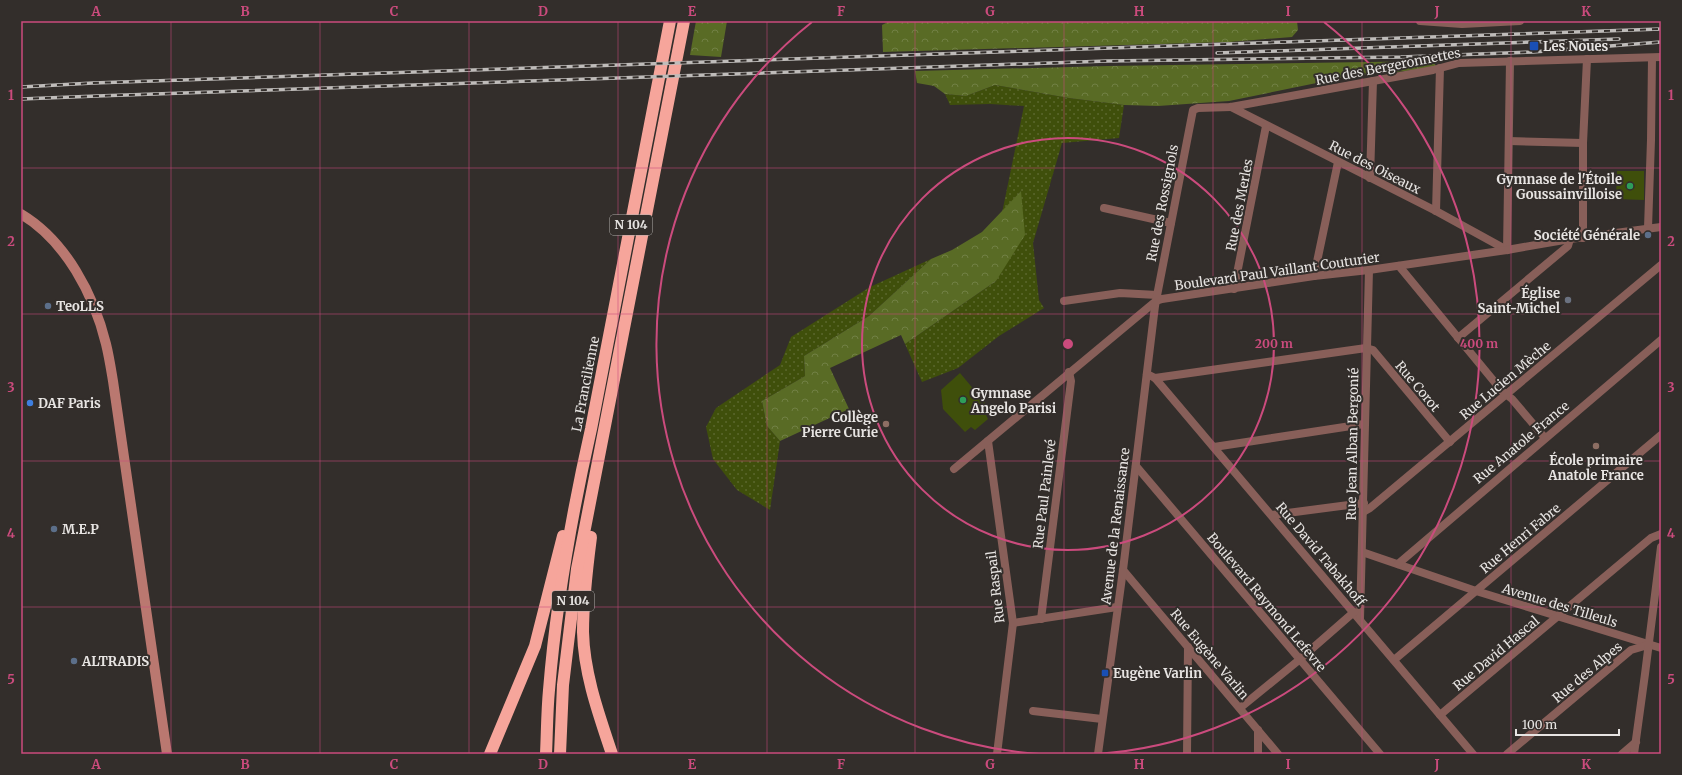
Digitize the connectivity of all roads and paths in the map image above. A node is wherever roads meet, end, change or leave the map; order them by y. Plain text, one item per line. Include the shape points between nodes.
1 (670, 21) edge
2 (684, 21) edge
3 (1420, 21) edge
4 (1520, 21) edge
5 (1462, 22) edge
6 (1661, 57) edge
7 (1652, 58) junction
8 (1587, 59) junction
9 (1510, 61) junction
10 (1440, 68) junction
11 (1373, 81) junction
12 (1231, 107) junction
13 (1193, 110) joint
14 (1266, 126) junction
15 (1509, 140) junction
16 (1584, 143) junction
17 (1338, 162) junction
18 (1370, 178) junction
19 (21, 208) edge
20 (1104, 208) dead end
21 (1436, 211) junction
22 (21, 214) edge
23 (1171, 223) junction
24 (1661, 227) edge
25 (42, 228) junction
26 (1648, 228) junction
27 (1583, 238) junction
28 (1570, 239) junction
29 (1507, 250) junction
30 (1661, 265) edge
31 (1399, 266) junction
32 (1369, 270) junction
33 (1314, 276) junction
34 (1234, 289) junction
35 (1156, 298) junction
36 (1064, 301) dead end
37 (1458, 338) junction
38 (1661, 340) edge
39 (1366, 348) junction
40 (1069, 372) junction
41 (1147, 374) junction
42 (1155, 378) junction
43 (1506, 394) junction
44 (1364, 424) junction
45 (1661, 435) edge
46 (1545, 438) junction
47 (988, 441) junction
48 (1450, 442) junction
49 (1214, 447) junction
50 (601, 451) junction
51 (1136, 466) junction
52 (954, 469) dead end
53 (577, 492) junction
54 (1364, 502) junction
55 (1363, 512) junction
56 (1272, 516) junction
57 (1661, 534) edge
58 (1661, 547) edge
59 (1362, 552) junction
60 (1660, 558) edge
61 (1398, 564) junction
62 (1123, 570) junction
63 (1476, 591) junction
64 (1117, 607) junction
65 (1354, 612) junction
66 (1558, 617) junction
67 (1041, 619) junction
68 (1360, 619) junction
69 (1013, 623) junction
70 (1649, 645) junction
71 (1188, 647) junction
72 (1661, 648) edge
73 (1299, 660) junction
74 (1394, 660) junction
75 (1240, 708) junction
76 (1033, 711) dead end
77 (1440, 715) junction
78 (1102, 719) junction
79 (1258, 730) junction
80 (1636, 742) junction
81 (167, 754) edge
82 (490, 754) edge
83 (546, 754) edge
84 (560, 754) edge
85 (612, 754) edge
86 (997, 754) edge
87 (1098, 754) edge
88 (1187, 754) edge
89 (1258, 754) edge
90 (1278, 754) edge
91 (1380, 754) edge
92 (1473, 754) edge
93 (1508, 754) edge
94 (1622, 754) edge
95 (1634, 754) edge

1 - 53 highway, La Francilienne / N 104
2 - 50 highway, N 104
3 - 5 street
4 - 5 street
6 - 7 street, Rue des Bergeronnettes
7 - 8 street, Rue des Bergeronnettes
7 - 26 street
8 - 9 street, Rue des Bergeronnettes
8 - 16 street
9 - 10 street, Rue des Bergeronnettes via 1459,63
9 - 15 street
10 - 11 street, Rue des Bergeronnettes
10 - 21 street
11 - 12 street, Rue des Bergeronnettes
11 - 18 street
12 - 13 street, Rue des Bergeronnettes
12 - 14 street, Rue des Oiseaux
13 - 23 street, Rue des Rossignols
14 - 17 street, Rue des Oiseaux
14 - 34 street, Rue des Merles
15 - 16 street
15 - 29 street
16 - 27 street
17 - 18 street, Rue des Oiseaux
17 - 33 street
18 - 21 street, Rue des Oiseaux
19 - 25 street
20 - 23 street
21 - 29 street, Rue des Oiseaux
22 - 25 street
23 - 35 street, Rue des Rossignols
24 - 26 street, Boulevard Paul Vaillant Couturier
25 - 81 street via 78,274 91,300 106,345
26 - 27 street, Boulevard Paul Vaillant Couturier
27 - 28 street, Boulevard Paul Vaillant Couturier
28 - 29 street, Boulevard Paul Vaillant Couturier
28 - 37 street via 1568,246
29 - 31 street, Boulevard Paul Vaillant Couturier
30 - 43 street, Rue Lucien Mèche
31 - 32 street, Boulevard Paul Vaillant Couturier
31 - 37 street
32 - 33 street, Boulevard Paul Vaillant Couturier
32 - 39 street, Rue Jean Alban Bergonié
33 - 34 street, Boulevard Paul Vaillant Couturier
34 - 35 street, Boulevard Paul Vaillant Couturier
35 - 36 street via 1120,293
35 - 40 street, Boulevard Paul Vaillant Couturier
35 - 41 street, Avenue de la Renaissance
37 - 43 street
38 - 46 street, Rue Anatole France
39 - 42 street
39 - 44 street, Rue Jean Alban Bergonié
39 - 48 street, Rue Corot via 1373,350
40 - 47 street, Boulevard Paul Vaillant Couturier
40 - 67 street, Rue Paul Painlevé via 1071,380
41 - 42 street, Rue David Tabakhoff
41 - 51 street, Avenue de la Renaissance
42 - 49 street, Rue David Tabakhoff
43 - 46 street
43 - 48 street, Rue Lucien Mèche
44 - 49 street
44 - 54 street, Rue Jean Alban Bergonié
45 - 63 street, Rue Henri Fabre
46 - 61 street, Rue Anatole France
47 - 52 street, Boulevard Paul Vaillant Couturier
47 - 69 street, Rue Raspail
48 - 55 street, Rue Lucien Mèche
49 - 56 street, Rue David Tabakhoff
50 - 84 highway, N 104 via 572,606 563,685
50 - 85 highway via 602,470 589,552 583,632 589,675
51 - 62 street, Avenue de la Renaissance
51 - 73 street, Boulevard Raymond Lefevre
53 - 82 highway via 572,496 535,646
53 - 83 highway, La Francilienne / N 104 via 548,691
54 - 55 street, Rue Jean Alban Bergonié
54 - 56 street
55 - 59 street, Rue Jean Alban Bergonié
56 - 65 street, Rue David Tabakhoff
57 - 66 street, Rue David Hascal via 1651,538
58 - 60 street
59 - 61 street, Avenue des Tilleuls
59 - 68 street, Rue Jean Alban Bergonié
60 - 70 street
61 - 63 street, Avenue des Tilleuls
62 - 64 street, Avenue de la Renaissance
62 - 71 street, Rue Eugène Varlin
63 - 66 street, Avenue des Tilleuls
63 - 74 street, Rue Henri Fabre
64 - 67 street
64 - 78 street, Avenue de la Renaissance
65 - 68 street, Rue David Tabakhoff
65 - 73 street
66 - 70 street, Avenue des Tilleuls
66 - 77 street, Rue David Hascal
67 - 69 street
68 - 74 street, Rue David Tabakhoff
69 - 86 street, Rue Raspail
70 - 72 street, Avenue des Tilleuls
70 - 80 street
70 - 93 street, Rue des Alpes via 1631,650
71 - 75 street, Rue Eugène Varlin
71 - 88 street
73 - 75 street
73 - 91 street, Boulevard Raymond Lefevre
74 - 77 street, Rue David Tabakhoff
75 - 79 street, Rue Eugène Varlin
76 - 78 street
77 - 92 street, Rue David Tabakhoff
78 - 87 street, Avenue de la Renaissance
79 - 89 street
79 - 90 street, Rue Eugène Varlin
80 - 94 street
80 - 95 street

